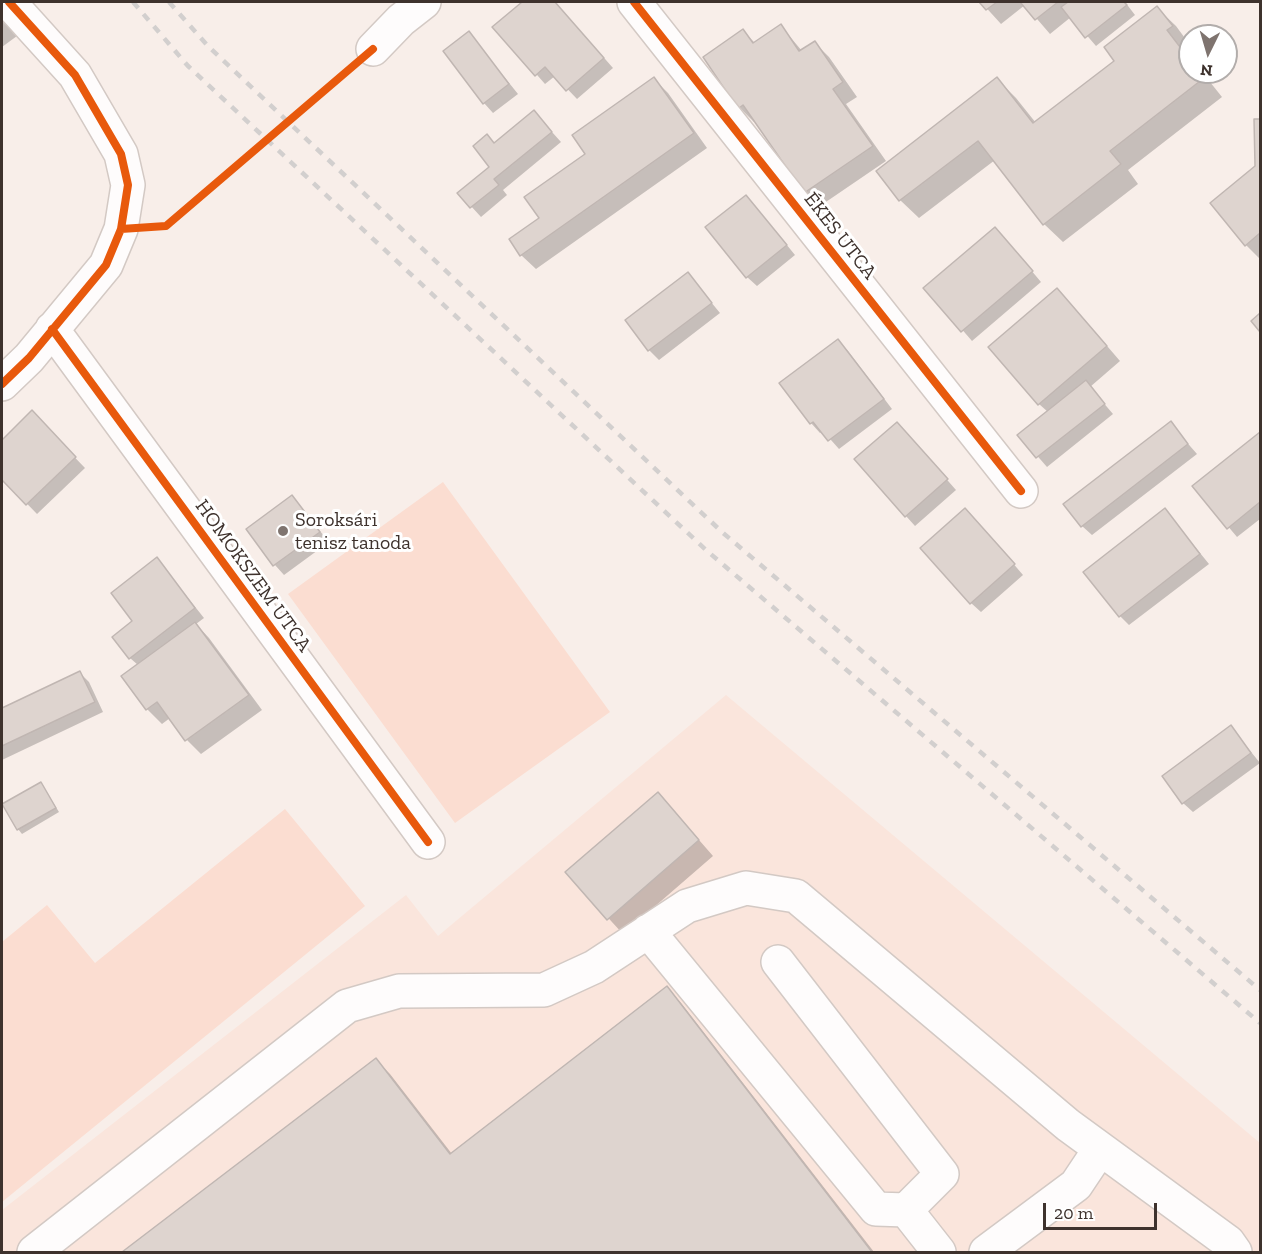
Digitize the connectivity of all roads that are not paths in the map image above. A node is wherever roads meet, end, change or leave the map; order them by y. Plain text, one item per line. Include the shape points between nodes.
1 (9, 2) edge
2 (634, 2) edge
3 (404, 8) edge
4 (373, 49) dead end
5 (52, 329) junction
6 (2, 384) edge
7 (1021, 491) dead end
8 (428, 842) dead end
9 (648, 931) junction
10 (778, 962) dead end
11 (1100, 1149) junction
12 (906, 1210) junction
13 (34, 1252) edge
14 (939, 1252) edge
15 (986, 1252) edge
16 (1235, 1252) edge

1 - 5 street via 75,75 121,154 128,184 121,229 106,265
2 - 7 street, ÉKES UTCA
3 - 4 street
5 - 6 street
5 - 8 street, HOMOKSZEM UTCA
9 - 11 street via 687,906 746,888 796,896
9 - 12 street via 876,1209
9 - 13 street via 594,967 544,990 399,991 347,1006
10 - 12 street via 942,1174
11 - 15 street via 1076,1185
11 - 16 street via 1228,1242
12 - 14 street

